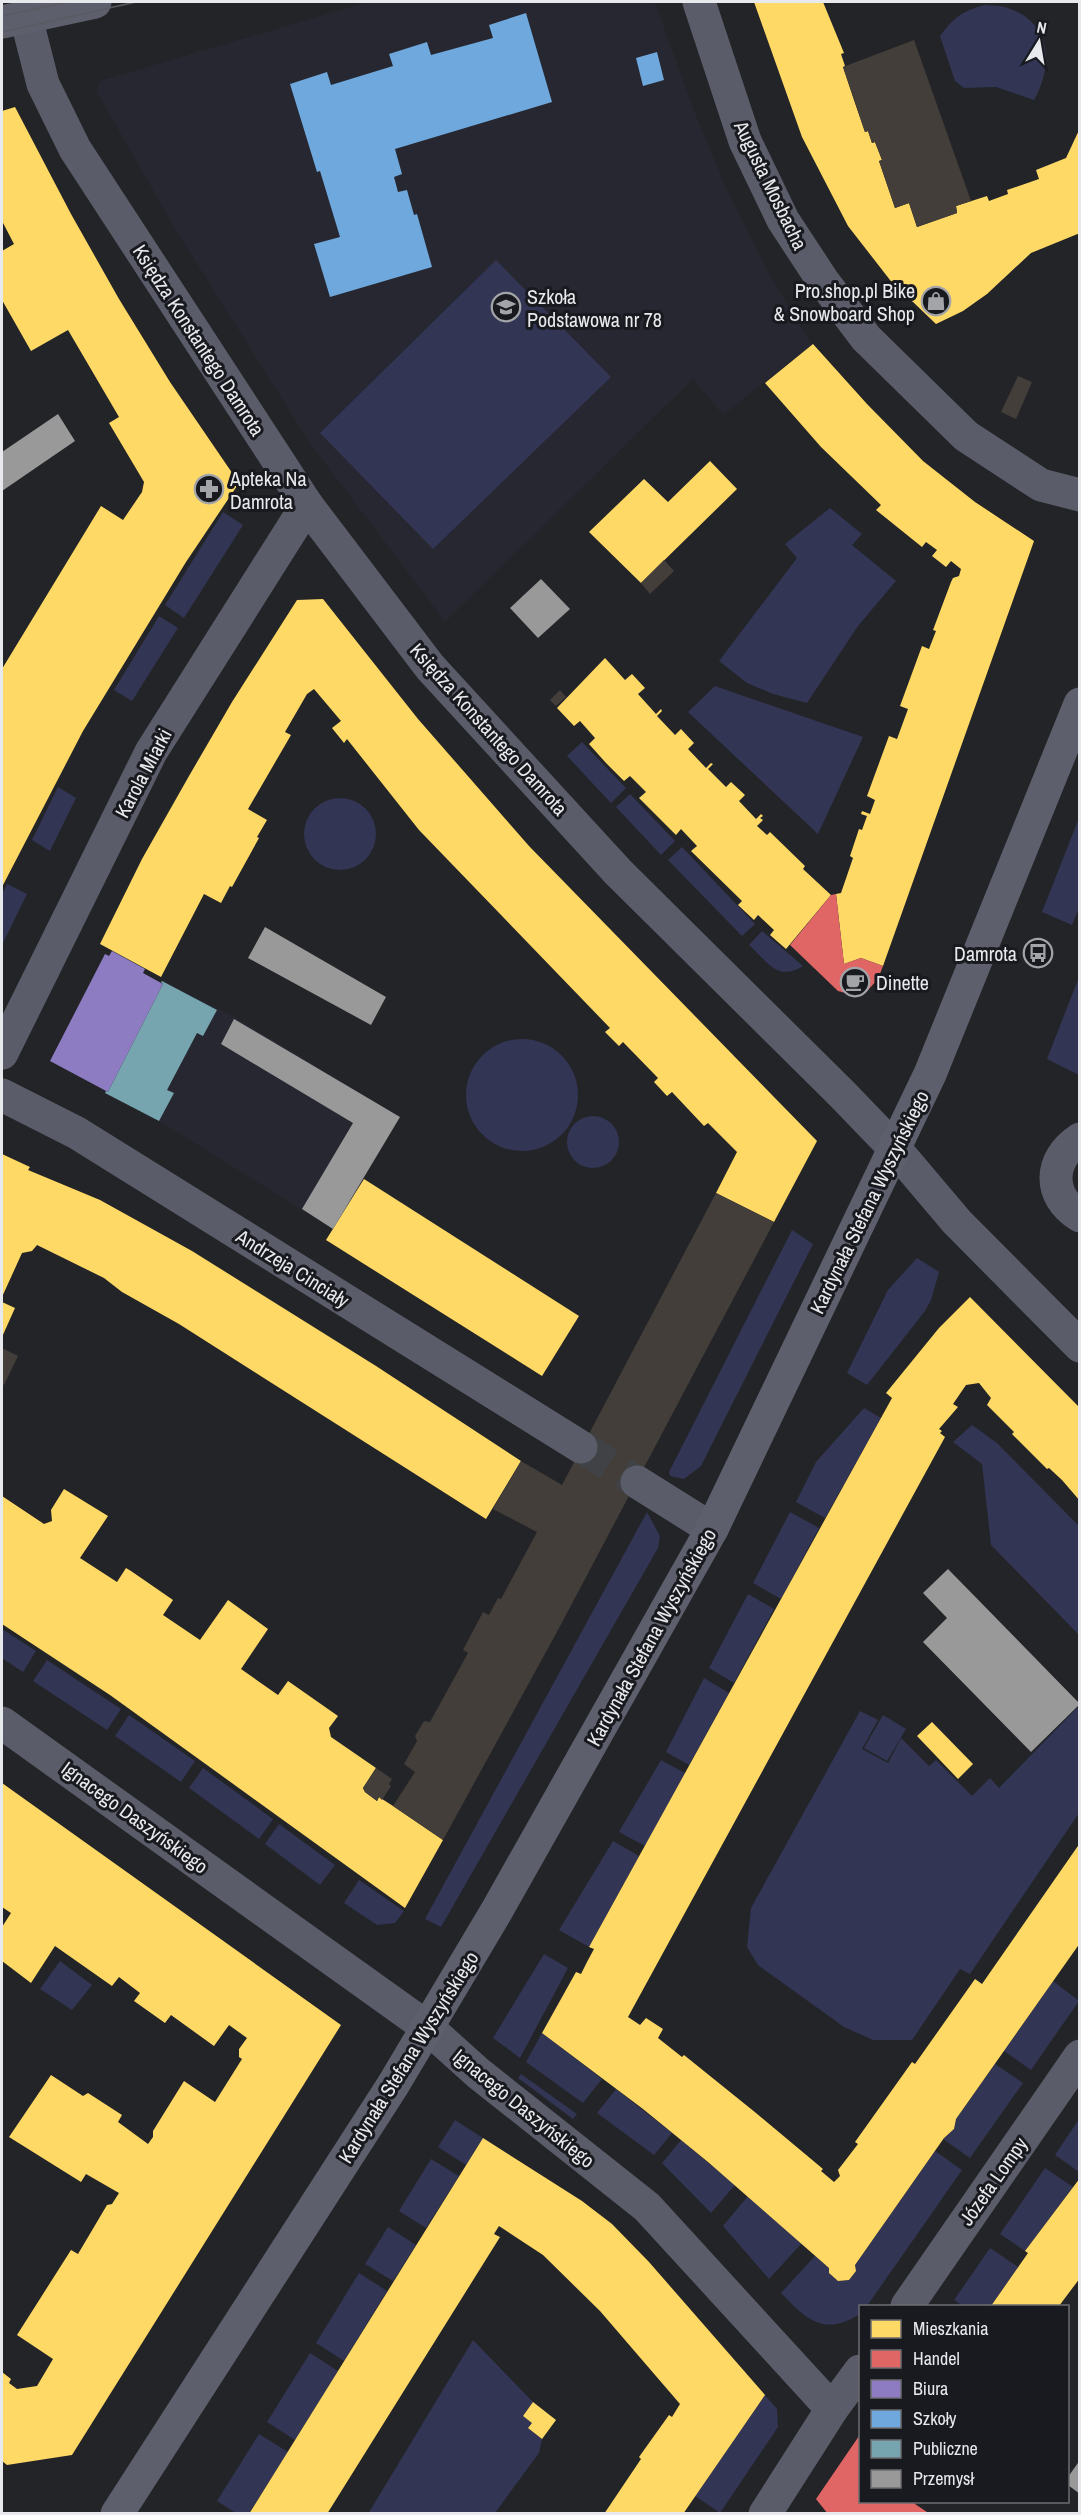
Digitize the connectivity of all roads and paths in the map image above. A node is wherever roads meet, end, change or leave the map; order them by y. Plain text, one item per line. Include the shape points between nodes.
1 (95, 2) edge
2 (699, 2) edge
3 (14, 20) edge
4 (1080, 495) edge
5 (307, 505) junction
6 (1080, 704) edge
7 (2, 1053) edge
8 (2, 1095) edge
9 (1080, 1138) edge
10 (896, 1150) junction
11 (1080, 1216) edge
12 (1080, 1346) edge
13 (581, 1447) tunnel mouth
14 (637, 1482) tunnel mouth
15 (712, 1529) junction
16 (2, 1723) edge
17 (428, 2028) junction
18 (1080, 2056) edge
19 (908, 2305) edge
20 (859, 2374) edge
21 (832, 2409) junction
22 (117, 2514) edge
23 (765, 2514) edge

1 - 3 main road
2 - 4 street, Augusta Mosbacha via 745,141 798,244 866,338 966,436 1041,485
3 - 5 street, Księdza Konstantego Damrota via 69,139
5 - 7 street, Karola Miarki via 151,752
5 - 10 street, Księdza Konstantego Damrota via 430,667 618,873
6 - 10 main road, Kardynała Stefana Wyszyńskiego
8 - 13 street, Andrzeja Cinciały via 77,1133
9 - 11 street via 1060,1158 1056,1173 1058,1193 1069,1209
10 - 12 street, Księdza Konstantego Damrota via 957,1222
10 - 15 main road, Kardynała Stefana Wyszyńskiego
14 - 15 street
15 - 17 main road, Kardynała Stefana Wyszyńskiego
16 - 17 street, Ignacego Daszyńskiego
17 - 21 street, Ignacego Daszyńskiego via 478,2073 647,2207
17 - 22 main road, Kardynała Stefana Wyszyńskiego
18 - 19 street, Józefa Lompy
20 - 21 street
21 - 23 street

